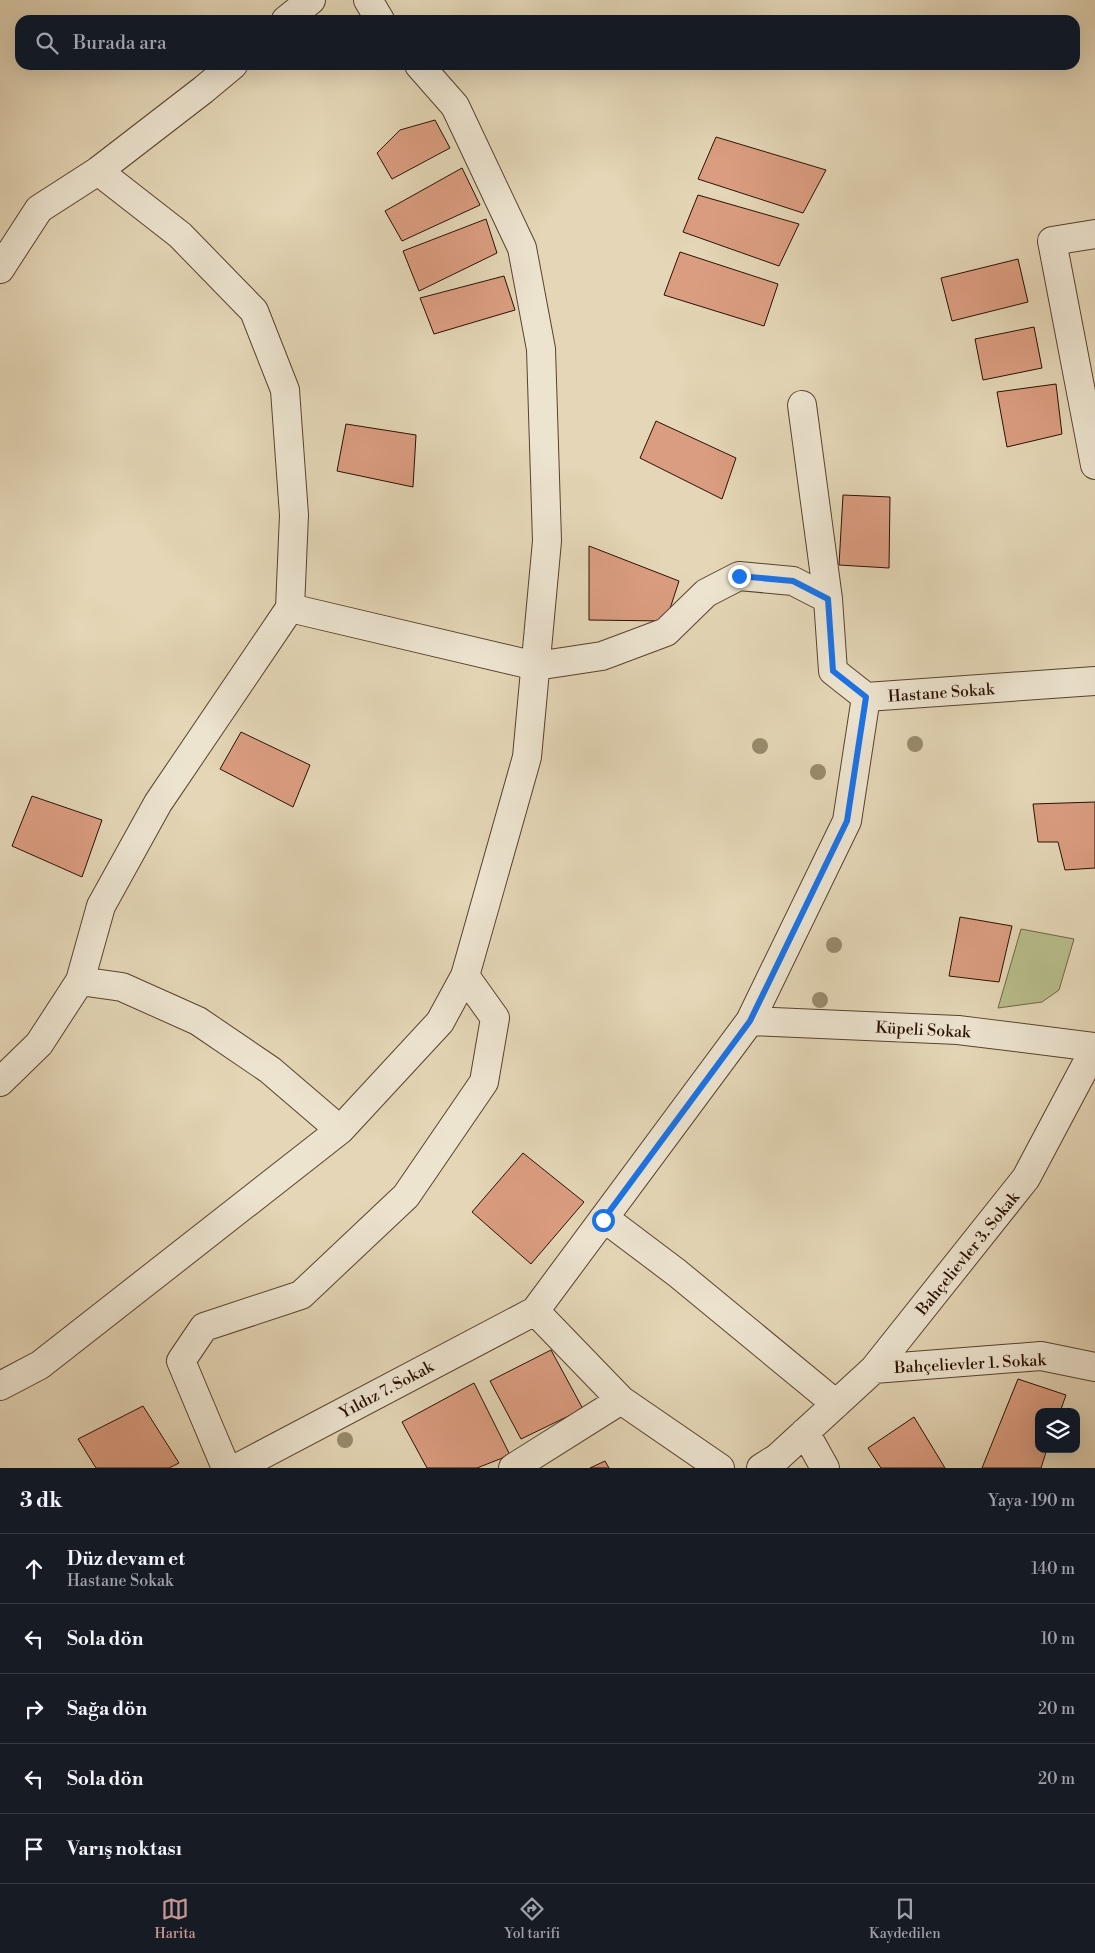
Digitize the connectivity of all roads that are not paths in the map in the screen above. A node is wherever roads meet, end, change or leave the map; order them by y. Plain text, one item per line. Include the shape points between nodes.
1 (311, 0) edge
2 (368, 0) edge
3 (292, 15) edge
4 (377, 15) edge
5 (227, 70) edge
6 (423, 70) edge
7 (98, 171) junction
8 (1095, 234) edge
9 (0, 269) edge
10 (802, 405) dead end
11 (1095, 465) edge
12 (828, 599) junction
13 (290, 608) junction
14 (536, 666) junction
15 (1095, 681) edge
16 (866, 697) junction
17 (465, 976) junction
18 (80, 981) junction
19 (750, 1021) junction
20 (1095, 1047) edge
21 (0, 1082) edge
22 (340, 1130) junction
23 (603, 1220) junction
24 (535, 1310) junction
25 (1095, 1367) edge
26 (874, 1369) junction
27 (0, 1386) edge
28 (621, 1400) junction
29 (836, 1404) junction
30 (805, 1432) junction
31 (226, 1468) edge
32 (236, 1468) edge
33 (512, 1468) edge
34 (720, 1468) edge
35 (761, 1468) edge
36 (825, 1468) edge

1 - 3 street
2 - 4 street
5 - 7 street
6 - 14 street via 455,106 522,248 540,349 547,522
7 - 9 street via 38,209
7 - 13 street via 180,235 254,311 285,390 294,515
8 - 11 street via 1052,241
10 - 12 street
12 - 14 street via 793,581 739,576 706,593 666,632 602,656
12 - 16 street via 833,671
13 - 14 street
13 - 18 street via 158,803 101,906
14 - 17 street via 527,757
15 - 16 street, Hastane Sokak
16 - 19 street, Hastane Sokak via 847,821
17 - 22 street via 440,1022
17 - 31 street via 495,1018 484,1082 406,1196 301,1295 204,1327 181,1361
18 - 21 street via 38,1044
18 - 22 street via 122,987 198,1021 270,1070
19 - 20 street, Küpeli Sokak via 958,1030
19 - 23 street, Hastane Sokak
20 - 26 street, Bahçelievler 3. Sokak via 1026,1178
22 - 27 street via 40,1366
23 - 24 street, Hastane Sokak
23 - 29 street via 677,1273
24 - 28 street
24 - 32 street, Yıldız 7. Sokak
25 - 26 street, Bahçelievler 1. Sokak via 1041,1356
26 - 29 street, Bahçelievler 3. Sokak
28 - 33 street
28 - 34 street
29 - 30 street, Bahçelievler 3. Sokak
30 - 35 street, Bahçelievler 3. Sokak
30 - 36 street

